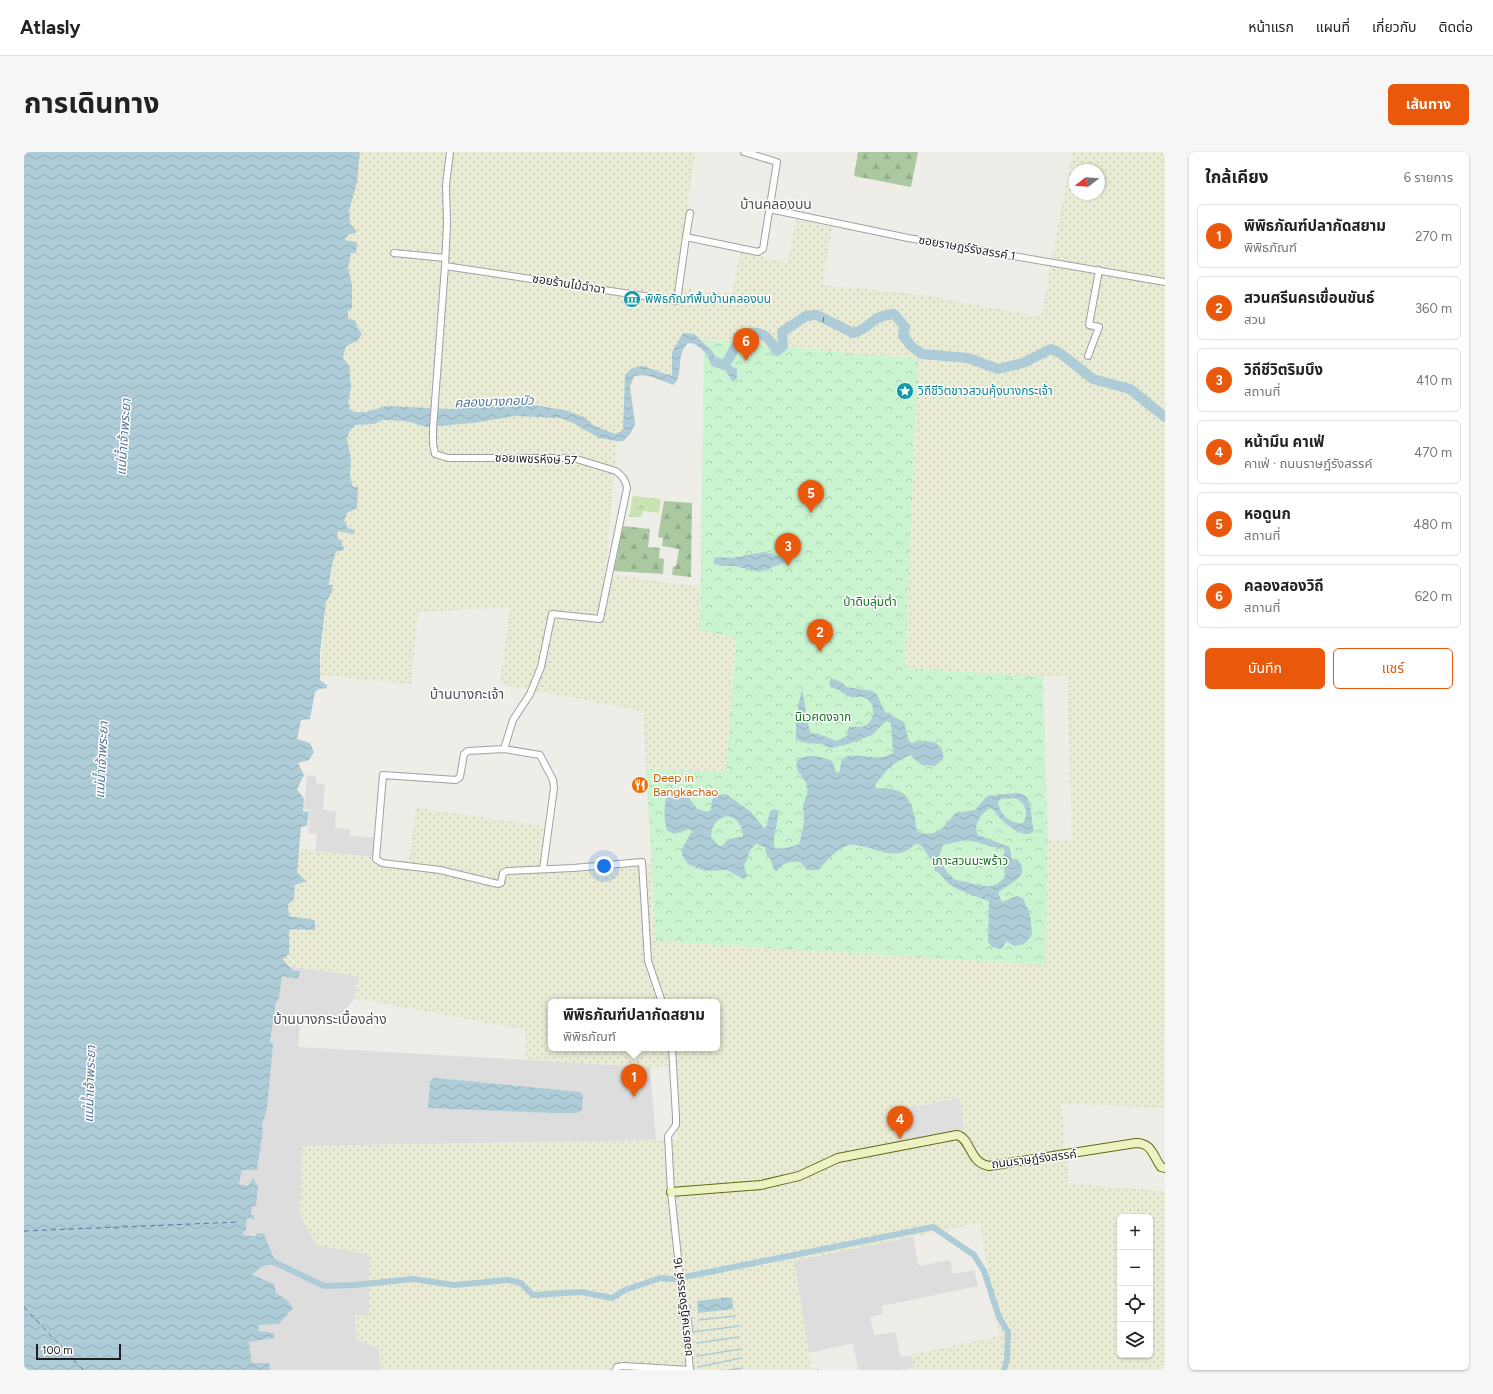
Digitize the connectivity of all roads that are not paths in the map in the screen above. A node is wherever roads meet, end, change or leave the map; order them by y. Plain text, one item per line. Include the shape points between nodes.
1 (450, 152) edge
2 (744, 152) edge
3 (769, 208) junction
4 (690, 213) dead end
5 (686, 237) junction
6 (394, 253) dead end
7 (445, 258) junction
8 (445, 266) junction
9 (1099, 270) junction
10 (1165, 282) edge
11 (1088, 356) dead end
12 (504, 749) junction
13 (543, 869) junction
14 (661, 999) edge
15 (672, 1051) edge
16 (1165, 1168) edge
17 (671, 1192) junction
18 (616, 1370) edge

1 - 7 street, ซอยเพชรหึงษ์ 57 via 446,185
2 - 3 street via 777,162
3 - 5 street via 764,249 761,251
3 - 9 street, ซอยราษฎร์รังสรรค์ 1 via 908,238
4 - 5 street
5 - 8 street, ซอยร้านไม้ฉำฉา via 677,301
6 - 7 street
7 - 8 street, ซอยเพชรหึงษ์ 57
8 - 12 street, ซอยเพชรหึงษ์ 57 via 433,429 435,454 439,457 573,458 616,471 627,488 600,619 552,614 541,667 530,694 513,720
9 - 10 street, ซอยราษฎร์รังสรรค์ 1
9 - 11 street via 1089,325 1099,327
12 - 13 street via 540,755 553,780 554,795
12 - 13 street via 468,751 464,754 460,777 456,780 383,775 376,859 382,863 440,870 498,884 507,871
13 - 14 street via 642,862 648,961
15 - 17 street, ซอยราษฎ์รังสรรค์ 16 via 676,1126 668,1136
16 - 17 street, ถนนราษฎ์รังสรรค์ via 1161,1167 1150,1147 1144,1143 982,1165 963,1137 958,1135 838,1158 799,1176 761,1185
17 - 18 street, ซอยราษฎ์รังสรรค์ 16 via 690,1370 624,1366

